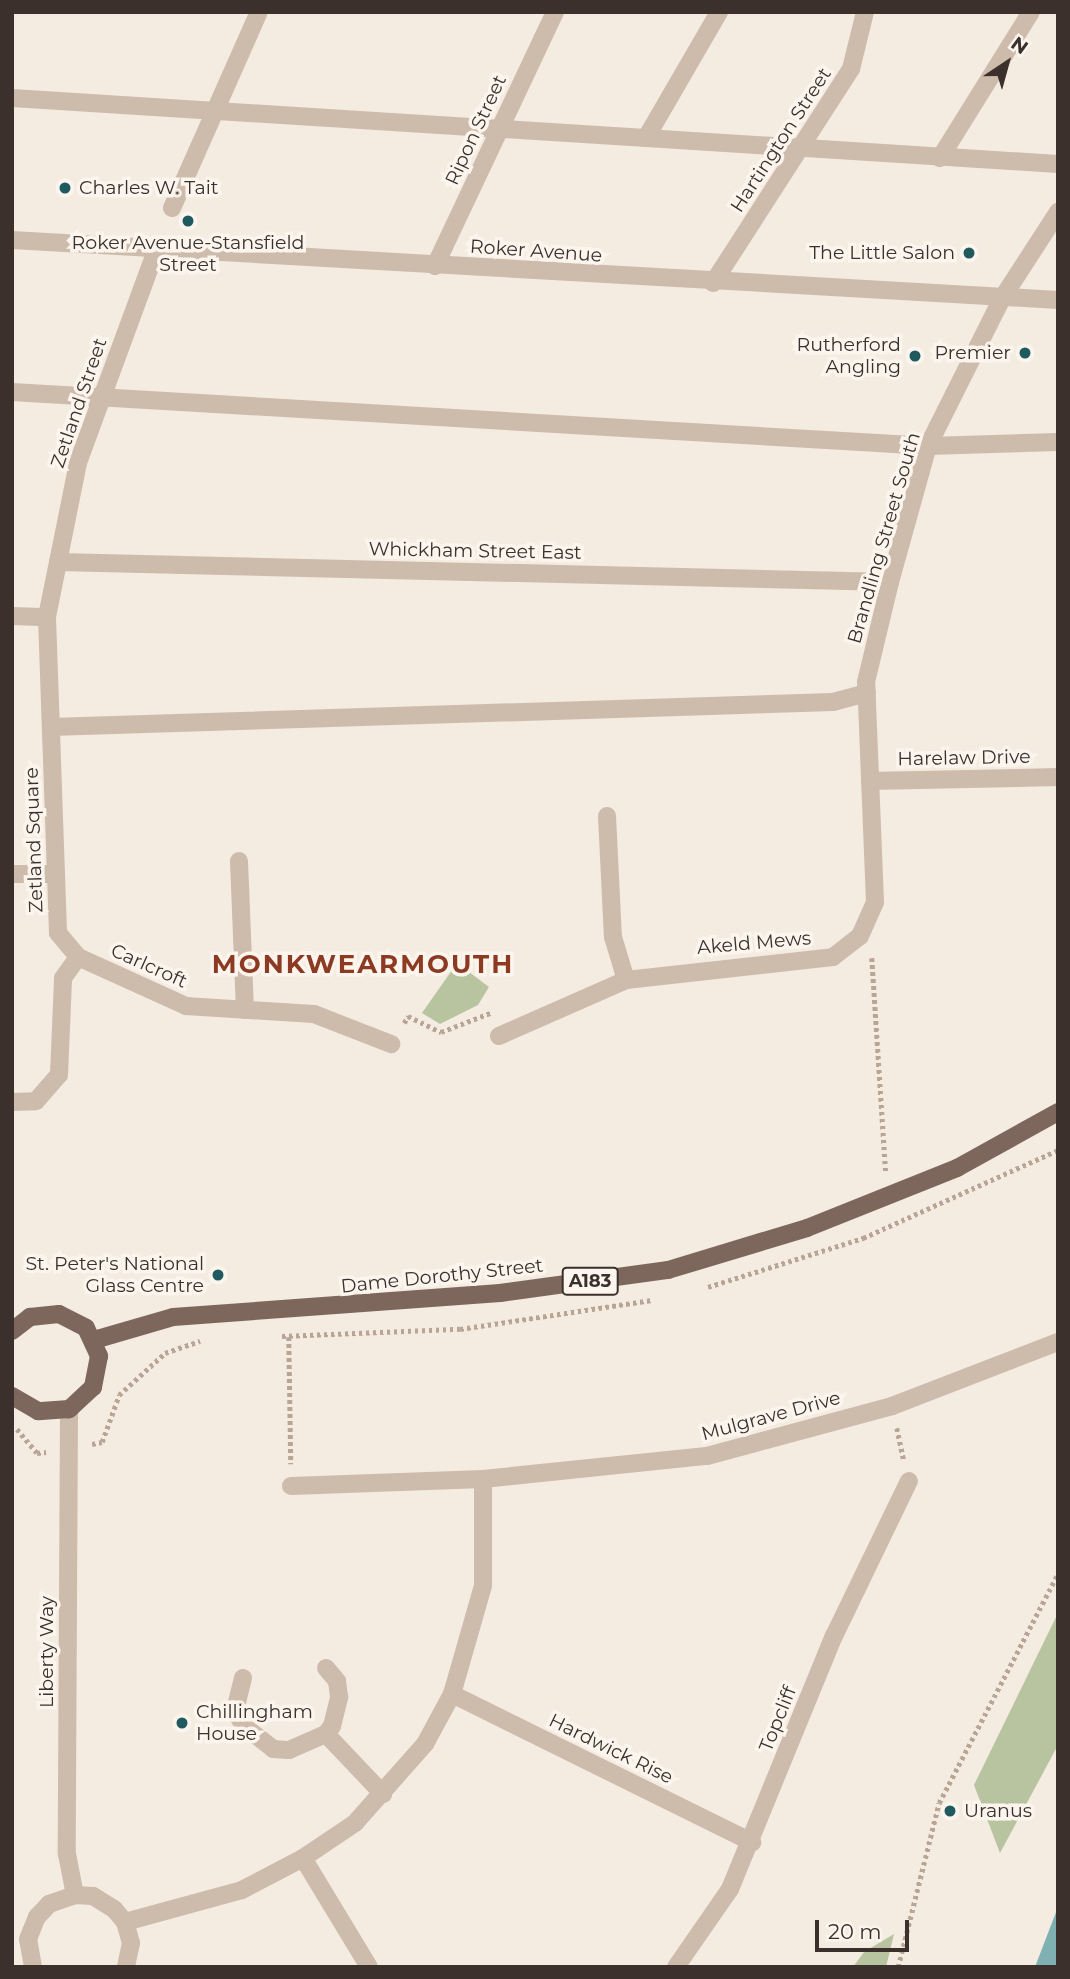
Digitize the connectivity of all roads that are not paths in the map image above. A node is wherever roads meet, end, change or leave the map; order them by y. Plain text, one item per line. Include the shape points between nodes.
1 (259, 12) edge
2 (555, 12) edge
3 (719, 12) edge
4 (865, 12) edge
5 (1031, 12) edge
6 (12, 98) edge
7 (216, 109) junction
8 (500, 129) junction
9 (646, 138) junction
10 (800, 150) junction
11 (940, 158) junction
12 (1058, 164) edge
13 (172, 208) dead end
14 (1058, 212) edge
15 (12, 240) edge
16 (157, 248) junction
17 (435, 266) junction
18 (713, 283) junction
19 (1001, 300) junction
20 (1058, 300) edge
21 (12, 392) edge
22 (102, 398) junction
23 (1058, 442) edge
24 (928, 446) junction
25 (58, 562) junction
26 (890, 582) junction
27 (12, 616) edge
28 (47, 617) junction
29 (867, 693) junction
30 (51, 727) junction
31 (1058, 777) edge
32 (870, 781) junction
33 (607, 816) dead end
34 (239, 861) dead end
35 (12, 874) edge
36 (56, 874) junction
37 (78, 957) junction
38 (626, 980) junction
39 (245, 1010) junction
40 (499, 1036) road end
41 (391, 1044) road end
42 (12, 1102) edge
43 (1055, 1118) edge
44 (12, 1331) edge
45 (94, 1340) junction
46 (1058, 1342) edge
47 (12, 1396) edge
48 (69, 1409) junction
49 (483, 1479) junction
50 (909, 1481) road end
51 (291, 1486) road end
52 (326, 1668) dead end
53 (243, 1678) dead end
54 (452, 1694) junction
55 (326, 1734) junction
56 (383, 1794) junction
57 (752, 1842) junction
58 (303, 1858) junction
59 (75, 1895) junction
60 (125, 1923) junction
61 (24, 1960) edge
62 (126, 1967) edge
63 (369, 1967) edge
64 (676, 1967) edge

1 - 7 street
2 - 8 street, Ripon Street
3 - 9 street
4 - 10 street, Hartington Street via 852,69
5 - 11 street
6 - 7 street
7 - 8 street
7 - 13 street
8 - 9 street
8 - 17 street, Ripon Street
9 - 10 street
10 - 11 street
10 - 18 street, Hartington Street
11 - 12 street
14 - 19 street, Brandling Street South
15 - 16 street, Roker Avenue
16 - 17 street, Roker Avenue
16 - 22 street, Zetland Street
17 - 18 street, Roker Avenue
18 - 19 street, Roker Avenue
19 - 20 street, Roker Avenue
19 - 24 street, Brandling Street South
21 - 22 street
22 - 24 street
22 - 25 street, Zetland Street via 78,463
23 - 24 street
24 - 26 street, Brandling Street South
25 - 26 street, Whickham Street East
25 - 28 street, Zetland Street
26 - 29 street, Brandling Street South
27 - 28 street
28 - 30 street, Zetland Square
29 - 30 street via 833,702
29 - 32 street, Brandling Street South
30 - 36 street, Zetland Square
31 - 32 street, Harelaw Drive
32 - 38 street, Akeld Mews via 875,902 860,936 833,957
33 - 38 street via 613,937
34 - 39 street
35 - 36 street
36 - 37 street, Zetland Square via 58,933
37 - 39 street, Carlcroft via 186,1006
37 - 42 street via 62,978 59,1075 36,1101
38 - 40 street, Akeld Mews
39 - 41 street, Carlcroft via 314,1014
43 - 45 main road, Dame Dorothy Street / A183 via 957,1168 807,1228 668,1270 500,1293 173,1317
44 - 45 main road via 30,1317 59,1314 86,1328
45 - 48 main road via 99,1356 96,1380 83,1400
46 - 49 street, Mulgrave Drive via 892,1406 707,1456
47 - 48 main road via 38,1411
48 - 59 street, Liberty Way via 66,1854
49 - 51 street, Mulgrave Drive
49 - 54 street via 483,1586
50 - 57 street, Topcliff via 834,1636
52 - 55 street via 337,1682 339,1697
53 - 55 street via 235,1711 257,1740 273,1749 289,1750
54 - 56 street via 425,1744
54 - 57 street, Hardwick Rise
55 - 56 street
56 - 58 street via 355,1823
57 - 64 street, Topcliff via 730,1889
58 - 60 street via 242,1890
58 - 63 street
59 - 60 street via 93,1896 114,1909
59 - 61 street via 49,1904 37,1917
60 - 62 street via 131,1943

